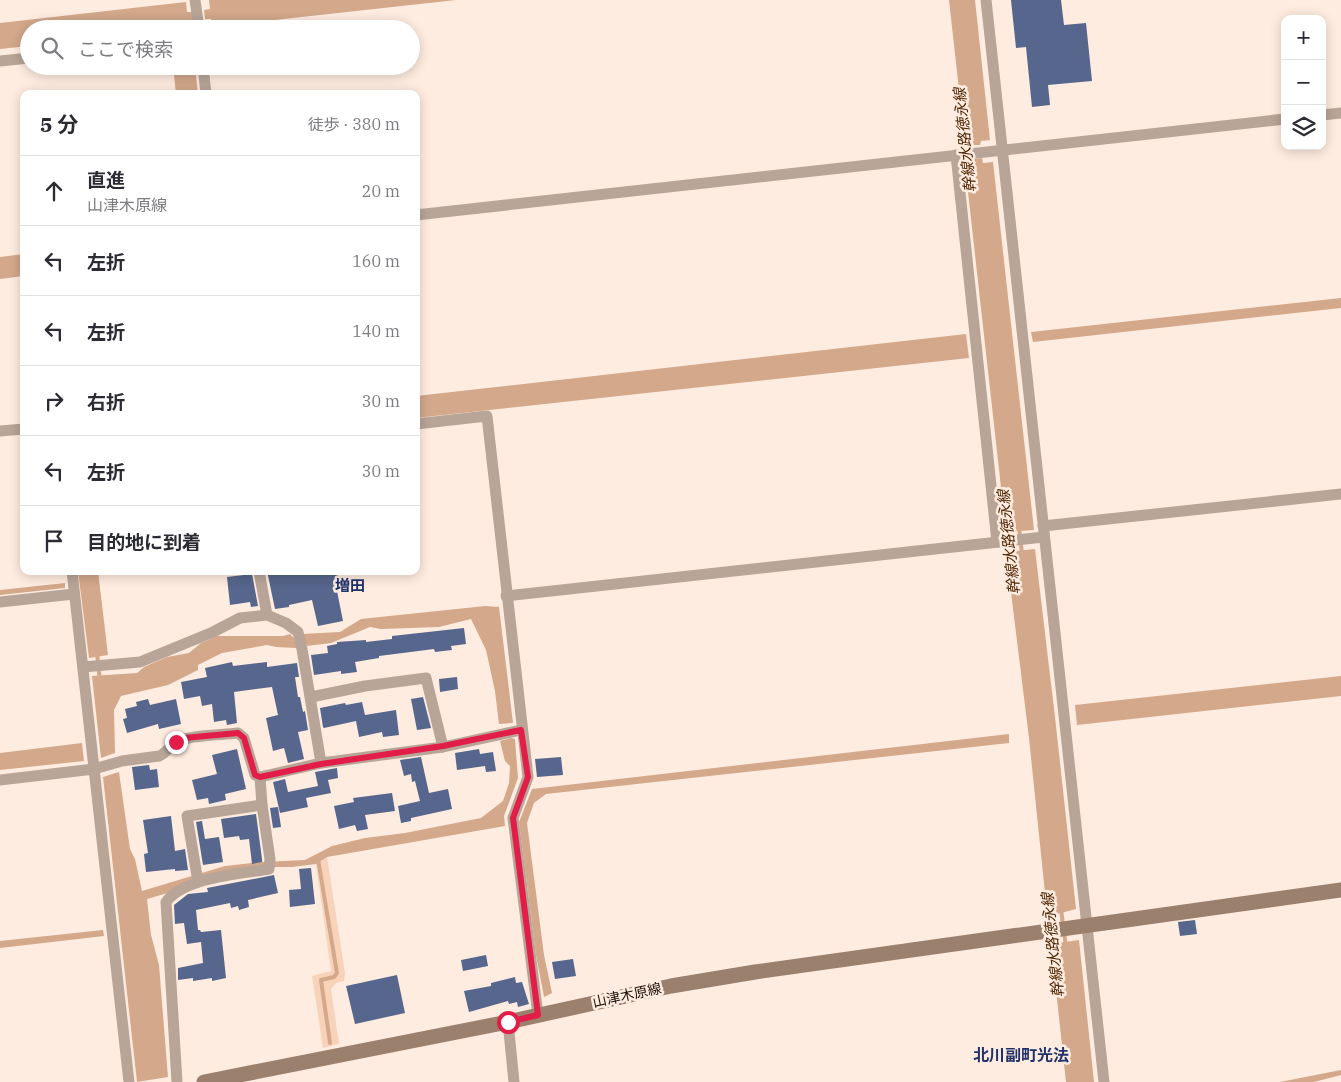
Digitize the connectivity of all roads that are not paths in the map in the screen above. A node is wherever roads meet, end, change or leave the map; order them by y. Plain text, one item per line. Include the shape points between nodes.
1 (986, 0) edge
2 (196, 4) edge
3 (198, 20) edge
4 (20, 59) edge
5 (0, 61) edge
6 (204, 75) edge
7 (206, 90) edge
8 (1341, 113) edge
9 (1326, 115) edge
10 (1281, 119) edge
11 (1004, 150) junction
12 (956, 155) junction
13 (420, 215) edge
14 (420, 424) edge
15 (20, 429) edge
16 (0, 431) edge
17 (1341, 494) edge
18 (1044, 532) junction
19 (997, 542) junction
20 (72, 575) edge
21 (260, 575) edge
22 (74, 594) junction
23 (506, 596) junction
24 (0, 602) edge
25 (267, 615) junction
26 (89, 666) junction
27 (311, 697) junction
28 (521, 730) junction
29 (443, 746) junction
30 (321, 764) junction
31 (94, 769) junction
32 (260, 777) junction
33 (0, 780) edge
34 (262, 805) junction
35 (196, 876) junction
36 (1341, 890) edge
37 (1080, 926) junction
38 (538, 1015) junction
39 (508, 1022) junction
40 (129, 1082) edge
41 (176, 1082) edge
42 (204, 1082) edge
43 (514, 1082) edge
44 (1104, 1082) edge

1 - 11 street
2 - 3 street
4 - 5 street
6 - 7 street
8 - 9 street
10 - 11 street
11 - 12 street
11 - 18 street
12 - 13 street
12 - 19 street
14 - 23 street via 487,416
15 - 16 street
17 - 18 street
18 - 19 street via 1029,538
18 - 37 street
19 - 23 street
20 - 22 street
21 - 25 street
22 - 24 street
22 - 26 street
23 - 28 street
25 - 26 street via 240,618 140,662
25 - 27 street via 298,632
26 - 31 street
27 - 29 street via 426,678
27 - 30 street
28 - 29 street
28 - 38 street via 528,777 513,818
29 - 30 street
30 - 32 street
31 - 32 street via 159,756 184,738 238,733 244,738 255,775
31 - 33 street
31 - 40 street
32 - 34 street
34 - 35 street via 270,864
34 - 35 street via 187,816
35 - 41 street via 166,902
36 - 37 street, 山津木原線
37 - 38 street, 山津木原線 via 670,986
37 - 44 street
38 - 39 street, 山津木原線
39 - 42 street, 山津木原線
39 - 43 street

